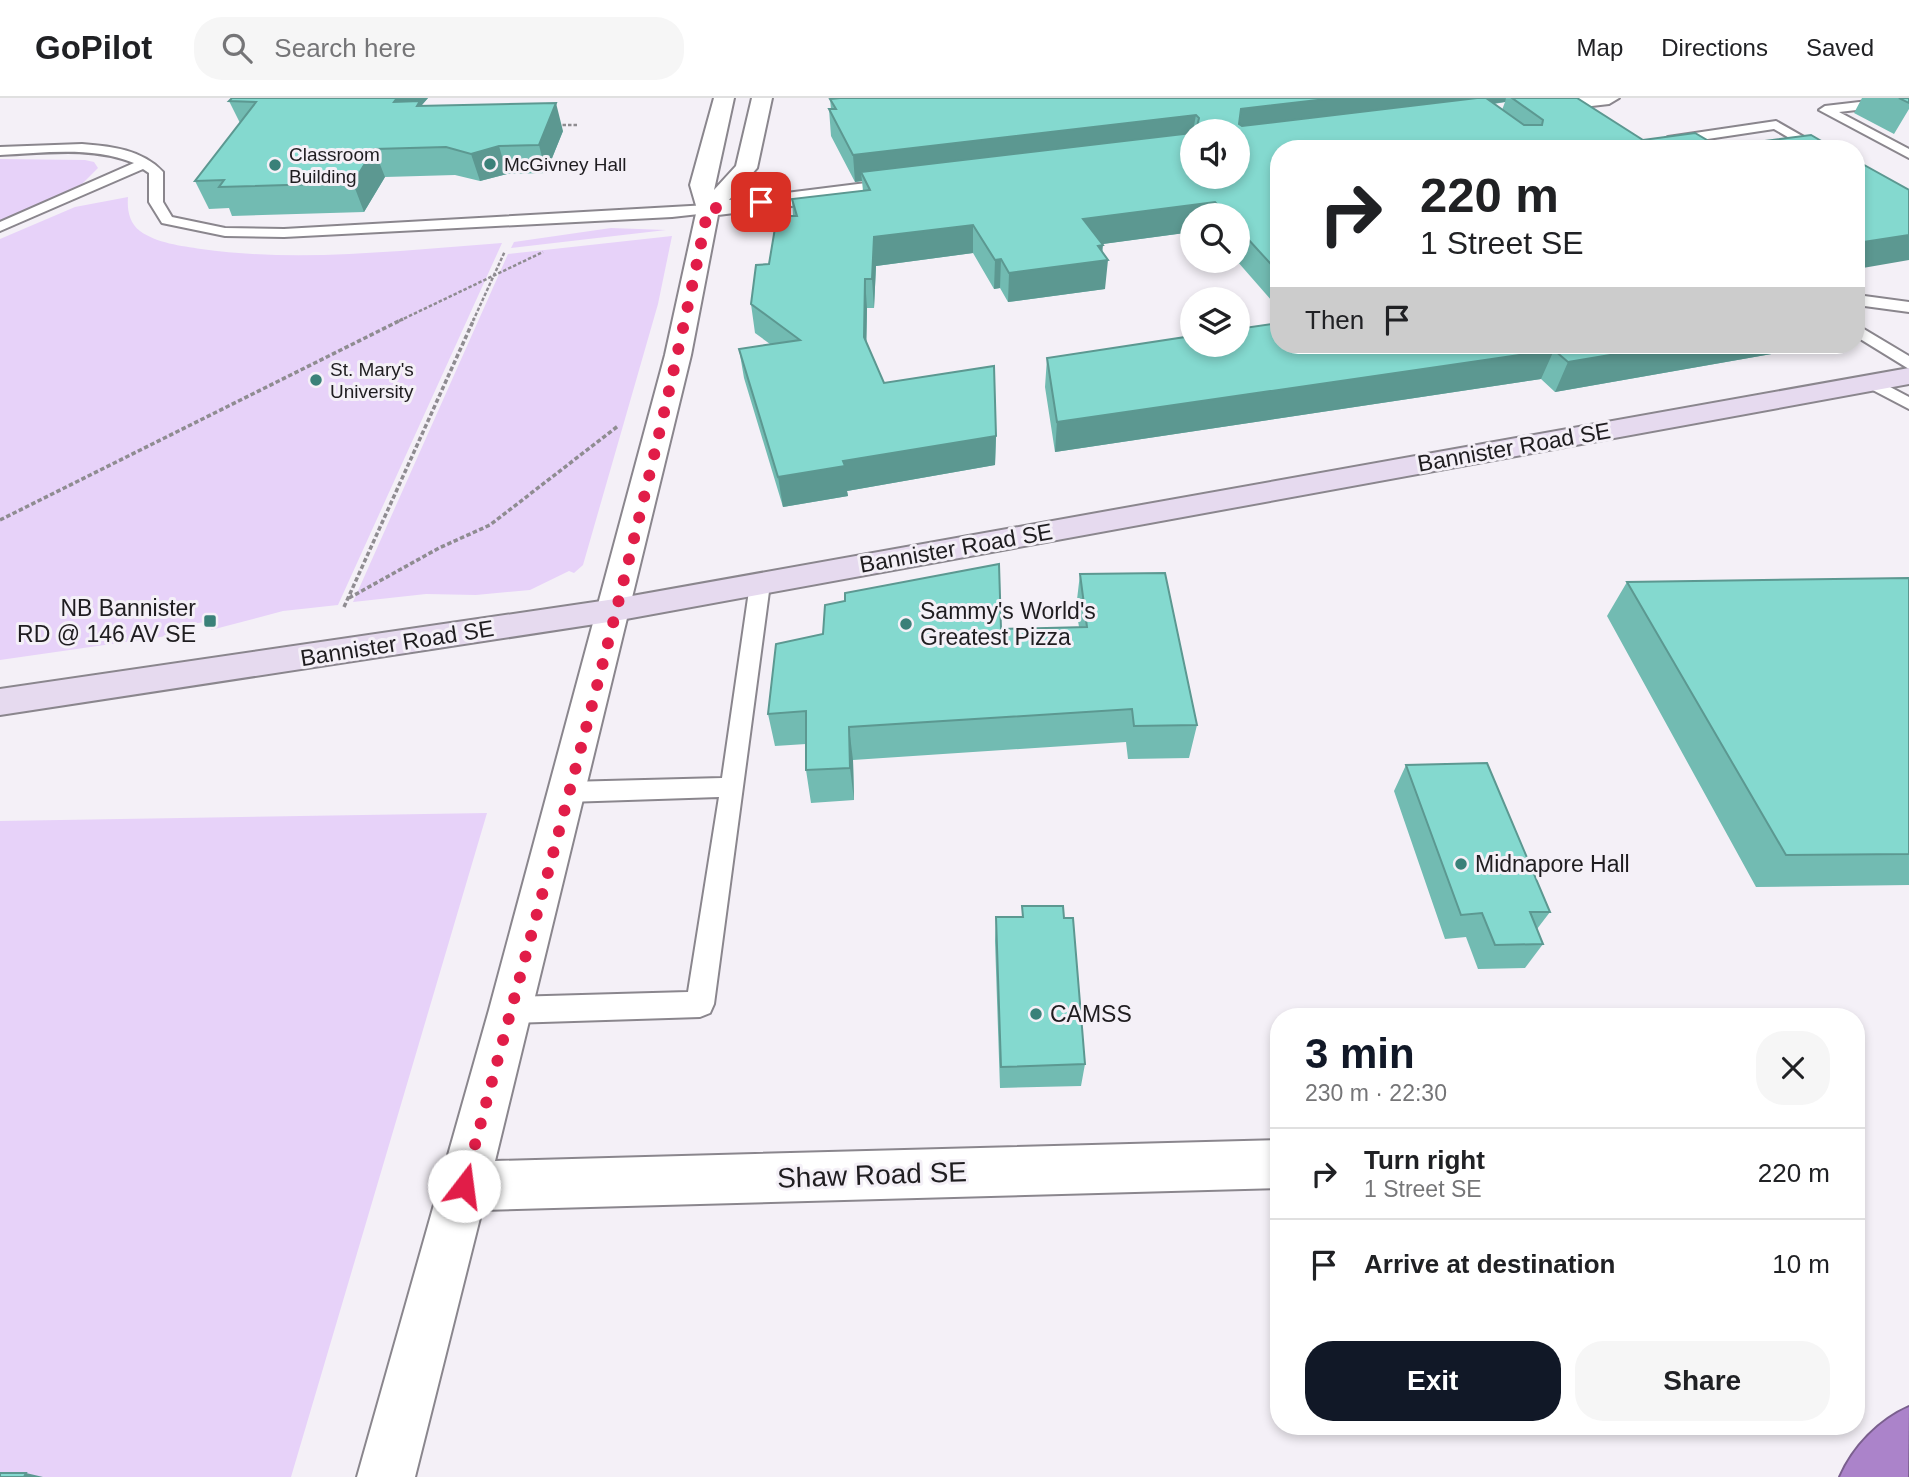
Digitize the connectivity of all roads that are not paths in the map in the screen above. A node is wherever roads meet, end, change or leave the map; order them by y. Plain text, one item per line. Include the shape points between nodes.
1 (724, 98) edge
2 (762, 98) edge
3 (1609, 98) edge
4 (1909, 100) edge
5 (1517, 109) dead end
6 (1674, 140) edge
7 (1802, 140) edge
8 (0, 151) edge
9 (1909, 154) edge
10 (146, 163) junction
11 (942, 180) edge
12 (708, 209) junction
13 (0, 227) edge
14 (1865, 301) edge
15 (1909, 307) edge
16 (1865, 335) edge
17 (1909, 365) edge
18 (1909, 376) edge
19 (1873, 383) junction
20 (1909, 404) edge
21 (760, 584) junction
22 (615, 610) junction
23 (0, 702) edge
24 (733, 787) junction
25 (567, 792) junction
26 (511, 1010) junction
27 (1270, 1164) edge
28 (464, 1186) junction
29 (1909, 1434) edge
30 (386, 1477) edge
31 (1869, 1477) edge

1 - 12 street via 701,184
2 - 12 street via 746,168
3 - 5 street
4 - 9 lane via 1825,110
6 - 7 lane via 1776,125
8 - 10 lane via 116,151
10 - 12 lane via 156,172 156,202 167,220 204,229 284,233
10 - 13 lane
11 - 12 street
12 - 22 street via 678,355
14 - 15 lane
16 - 17 lane
18 - 19 street, Bannister Road SE
19 - 20 lane
19 - 21 street, Bannister Road SE
21 - 22 street, Bannister Road SE
21 - 24 lane
22 - 23 street, Bannister Road SE
22 - 25 street
24 - 25 lane
24 - 26 lane via 700,1004
25 - 26 street
26 - 28 street
27 - 28 street, Shaw Road SE
28 - 30 street
29 - 31 highway

